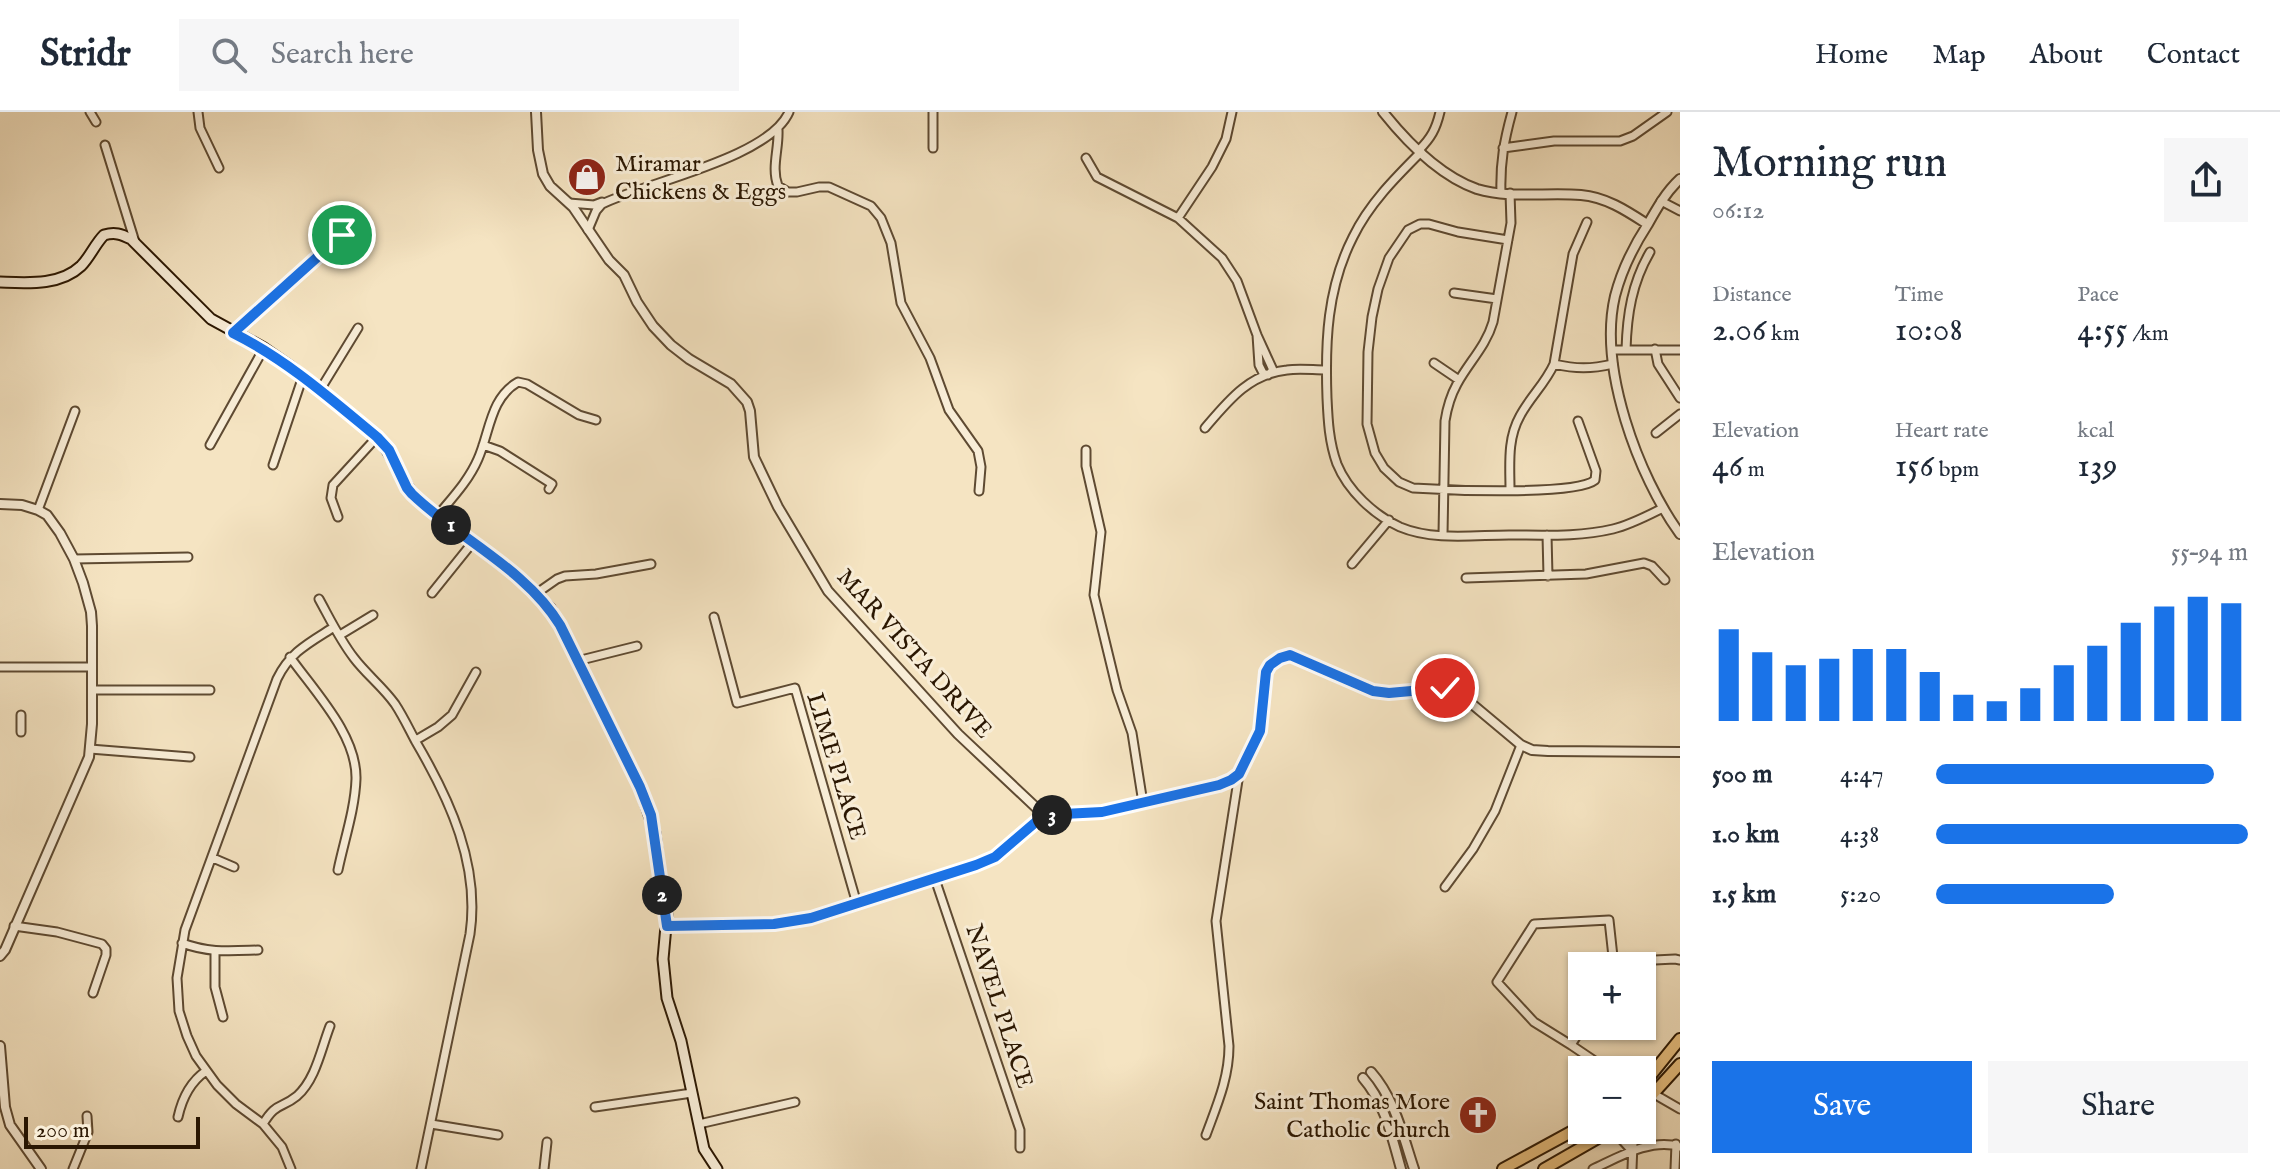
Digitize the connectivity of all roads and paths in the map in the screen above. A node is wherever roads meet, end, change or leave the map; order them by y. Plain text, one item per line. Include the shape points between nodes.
1 (90, 112) edge
2 (198, 112) edge
3 (536, 112) edge
4 (789, 112) edge
5 (933, 112) edge
6 (1232, 112) edge
7 (1383, 112) edge
8 (1440, 112) edge
9 (1512, 112) edge
10 (1667, 112) edge
11 (96, 122) dead end
12 (778, 130) junction
13 (105, 145) dead end
14 (933, 148) dead end
15 (1503, 148) junction
16 (1420, 151) junction
17 (1086, 158) dead end
18 (219, 168) dead end
19 (1680, 179) edge
20 (1506, 193) junction
21 (611, 199) junction
22 (1661, 201) junction
23 (569, 203) junction
24 (1680, 211) edge
25 (1178, 218) junction
26 (1587, 222) dead end
27 (1647, 224) junction
28 (588, 230) junction
29 (342, 235) dead end
30 (1508, 240) junction
31 (135, 244) junction
32 (1650, 252) dead end
33 (0, 282) edge
34 (1454, 293) dead end
35 (1497, 299) junction
36 (358, 328) dead end
37 (233, 333) junction
38 (264, 348) junction
39 (1655, 349) junction
40 (1612, 350) junction
41 (1626, 350) junction
42 (1680, 350) edge
43 (1434, 363) dead end
44 (1554, 364) junction
45 (1613, 364) junction
46 (1326, 370) junction
47 (1266, 374) junction
48 (303, 376) junction
49 (1459, 380) junction
50 (320, 390) junction
51 (1680, 398) edge
52 (75, 411) dead end
53 (1680, 414) edge
54 (596, 420) dead end
55 (1578, 421) dead end
56 (1205, 428) dead end
57 (1656, 433) dead end
58 (377, 437) junction
59 (210, 445) dead end
60 (483, 445) junction
61 (1086, 450) dead end
62 (273, 465) dead end
63 (549, 489) dead end
64 (1444, 490) junction
65 (1510, 490) junction
66 (979, 491) dead end
67 (0, 504) edge
68 (1663, 508) junction
69 (38, 510) junction
70 (438, 515) junction
71 (338, 517) dead end
72 (1389, 520) junction
73 (1680, 534) edge
74 (1443, 535) junction
75 (1547, 535) junction
76 (473, 542) junction
77 (188, 557) dead end
78 (74, 559) junction
79 (651, 564) dead end
80 (1352, 564) dead end
81 (1548, 576) junction
82 (1466, 578) dead end
83 (1665, 580) dead end
84 (432, 593) dead end
85 (537, 593) junction
86 (319, 599) dead end
87 (373, 615) dead end
88 (714, 617) dead end
89 (334, 627) junction
90 (340, 635) junction
91 (637, 646) dead end
92 (290, 657) junction
93 (577, 661) junction
94 (0, 667) edge
95 (92, 667) junction
96 (476, 672) dead end
97 (92, 690) junction
98 (210, 690) dead end
99 (21, 715) dead end
100 (21, 732) dead end
101 (416, 740) junction
102 (1521, 745) junction
103 (90, 749) junction
104 (1680, 752) edge
105 (190, 757) dead end
106 (1239, 774) junction
107 (1143, 803) junction
108 (1044, 815) junction
109 (213, 858) junction
110 (234, 867) dead end
111 (338, 870) dead end
112 (935, 879) junction
113 (1445, 887) dead end
114 (857, 904) junction
115 (14, 926) junction
116 (667, 926) junction
117 (182, 943) junction
118 (1680, 948) edge
119 (258, 950) dead end
120 (215, 952) junction
121 (1613, 952) edge
122 (0, 956) edge
123 (1677, 960) edge
124 (1656, 961) edge
125 (93, 993) dead end
126 (223, 1017) dead end
127 (330, 1026) dead end
128 (1680, 1039) edge
129 (1574, 1040) edge
130 (1571, 1045) junction
131 (0, 1046) edge
132 (1587, 1056) edge
133 (1680, 1064) edge
134 (1656, 1069) edge
135 (206, 1071) junction
136 (2, 1082) edge
137 (1656, 1092) edge
138 (692, 1093) junction
139 (1656, 1095) edge
140 (795, 1102) dead end
141 (595, 1107) dead end
142 (1680, 1109) edge
143 (87, 1116) dead end
144 (178, 1117) dead end
145 (263, 1124) junction
146 (431, 1124) junction
147 (699, 1124) junction
148 (1568, 1134) edge
149 (498, 1135) dead end
150 (1206, 1135) dead end
151 (547, 1142) dead end
152 (1588, 1144) edge
153 (1626, 1144) edge
154 (1633, 1144) edge
155 (1678, 1146) edge
156 (1020, 1148) dead end
157 (1632, 1151) junction
158 (41, 1169) edge
159 (73, 1169) edge
160 (291, 1169) edge
161 (421, 1169) edge
162 (544, 1169) edge
163 (717, 1169) edge
164 (1401, 1169) edge
165 (1414, 1169) edge
166 (1503, 1169) edge
167 (1544, 1169) edge
168 (1593, 1169) edge
169 (1632, 1169) edge
170 (1675, 1169) edge

1 - 11 street
2 - 18 street
3 - 23 street, MAR VISTA DRIVE via 543,174
4 - 12 street
5 - 14 street
6 - 25 street via 1212,167
7 - 16 street
8 - 16 street
9 - 15 street
10 - 15 street via 1620,141
12 - 21 street via 716,162
12 - 66 street via 778,186 788,192 829,187 871,206 881,218 891,243 901,303 949,410 978,451
13 - 31 street
15 - 20 street via 1500,167
16 - 20 street via 1449,176 1477,189
16 - 46 street via 1365,214 1352,238 1329,308
17 - 25 street via 1097,177
19 - 22 street
20 - 27 street via 1583,195 1609,202
20 - 30 street
21 - 23 street via 594,205
21 - 28 street via 596,211
22 - 24 street
22 - 27 street
23 - 28 street, MAR VISTA DRIVE
25 - 47 street via 1222,258 1237,281 1273,370
26 - 44 street via 1573,254
27 - 40 street via 1624,267 1615,299
28 - 108 street, MAR VISTA DRIVE via 624,275 653,326 747,402 754,457 828,591 958,734
29 - 37 street
30 - 35 street
30 - 64 street via 1429,224 1412,226 1389,258 1378,289 1368,352 1369,437 1384,468 1399,482
31 - 33 main road via 111,233 66,276
31 - 37 main road via 208,317
32 - 41 street via 1634,287
34 - 35 street
35 - 49 street via 1488,338
36 - 50 street
37 - 38 main road
38 - 48 main road
38 - 59 street
39 - 41 street
39 - 42 street
39 - 51 street via 1658,364
40 - 41 street
40 - 45 street
43 - 49 street
44 - 45 street via 1589,369
44 - 65 street via 1518,418 1510,449
45 - 68 street via 1631,436
46 - 47 street
46 - 72 street via 1328,433 1336,462 1365,504
47 - 56 street via 1236,392
48 - 50 main road
48 - 62 street
49 - 64 street via 1445,421
50 - 58 main road
52 - 69 street
53 - 57 street
54 - 60 street via 518,382 492,414
55 - 65 street via 1595,480 1588,486
58 - 70 main road via 407,488
58 - 71 street via 333,485
60 - 63 street via 552,484
60 - 70 street via 469,476
61 - 107 street via 1101,532 1094,595 1132,733
64 - 65 street
64 - 74 street
67 - 69 street
68 - 73 street
68 - 75 street via 1615,529
69 - 78 street via 47,515
70 - 76 main road
72 - 74 street
72 - 80 street
74 - 75 street
75 - 81 street
76 - 84 street
76 - 85 main road
77 - 78 street
78 - 95 street via 91,612
79 - 85 street via 565,576
81 - 82 street
81 - 83 street via 1644,563
85 - 93 main road
86 - 89 street
87 - 90 street
88 - 114 street, LIME PLACE via 737,703 795,688
89 - 90 street
89 - 92 street
90 - 101 street via 395,704
91 - 93 street
92 - 109 street via 277,679
92 - 111 street via 343,730 354,758 355,793
93 - 116 main road via 651,815
94 - 95 street
95 - 97 street
96 - 101 street via 452,715
97 - 98 street
97 - 103 street
99 - 100 street
101 - 146 street via 449,804 472,885 473,917
102 - 104 street via 1548,751
102 - 106 street via 1460,694 1437,688 1373,691 1290,655 1266,672 1262,725
102 - 113 street via 1495,811
103 - 105 street
103 - 115 street
106 - 107 street via 1219,785
106 - 150 street via 1216,921 1229,1063
107 - 108 street via 1102,812
108 - 112 street via 995,857
109 - 110 street
109 - 117 street
112 - 114 street
112 - 156 street, NAVEL PLACE via 1020,1130
114 - 116 street via 774,924
115 - 122 street
115 - 125 street via 102,944 106,955
116 - 138 main road via 664,980
117 - 120 street
117 - 135 street via 179,1011
118 - 123 street
119 - 120 street
120 - 126 street via 215,987
121 - 130 street via 1609,920 1534,924 1497,982 1534,1022
123 - 124 street
127 - 145 street via 308,1083 295,1098 270,1112
128 - 134 main road
129 - 130 street
130 - 132 street
131 - 136 street
133 - 137 main road
135 - 144 street via 186,1091
135 - 145 street
136 - 158 street via 10,1125
138 - 141 street
138 - 147 main road
139 - 142 street
140 - 147 street
143 - 159 street via 88,1132
145 - 160 street
146 - 149 street
146 - 161 street
147 - 163 main road via 704,1149
148 - 166 main road
151 - 162 street
152 - 167 main road
153 - 157 street
154 - 157 street
155 - 157 street
155 - 170 street
157 - 168 street
157 - 169 street
164 - 165 street via 1367,1075 1378,1081 1393,1108

